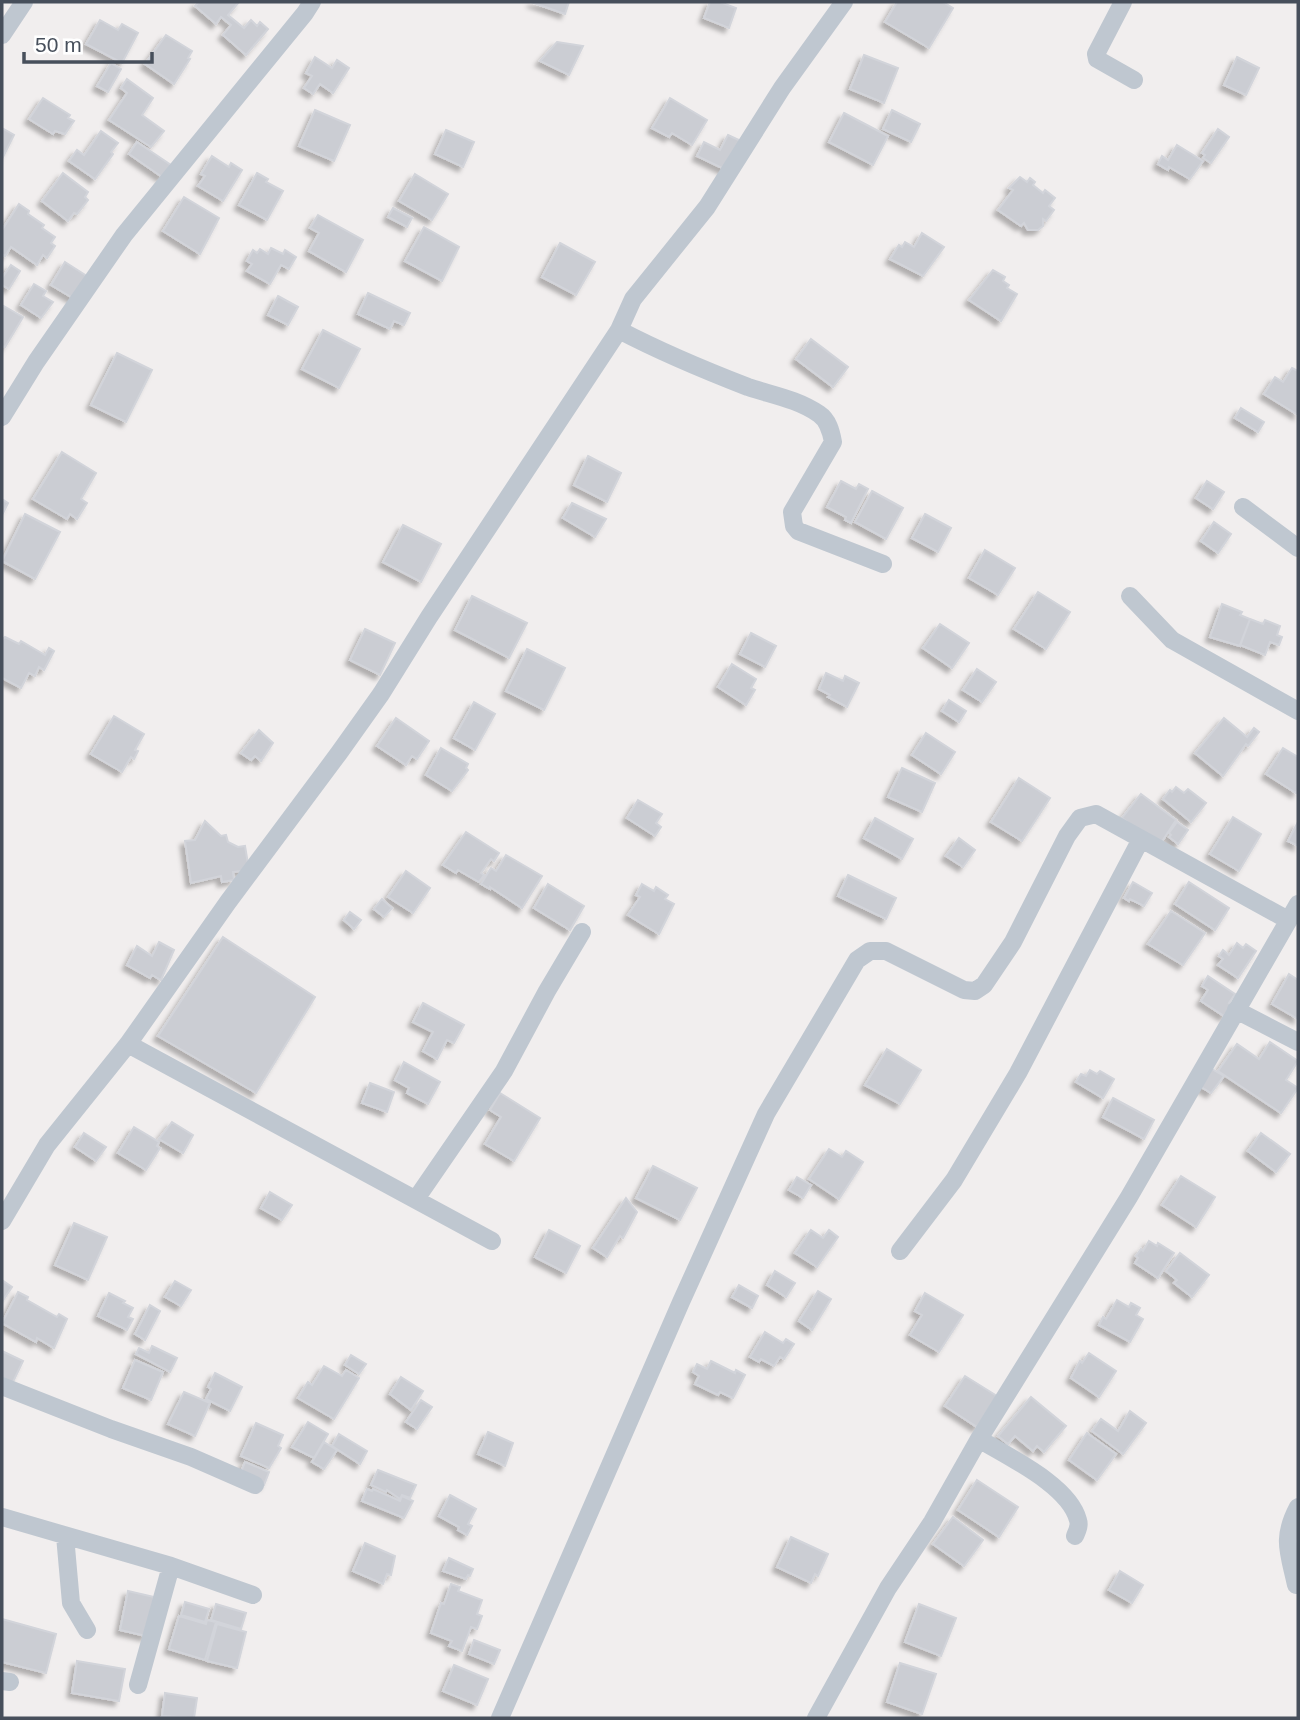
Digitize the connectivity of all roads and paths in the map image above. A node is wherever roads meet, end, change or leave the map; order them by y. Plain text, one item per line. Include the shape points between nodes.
1 (24, 2) edge
2 (312, 2) edge
3 (844, 2) edge
4 (1123, 2) edge
5 (2, 35) edge
6 (1134, 80) dead end
7 (619, 330) junction
8 (2, 417) edge
9 (1243, 507) dead end
10 (1298, 548) edge
11 (883, 564) dead end
12 (1130, 596) dead end
13 (1298, 711) edge
14 (1141, 839) junction
15 (1298, 904) edge
16 (1288, 920) junction
17 (582, 932) dead end
18 (1236, 1010) junction
19 (1298, 1042) edge
20 (128, 1044) junction
21 (416, 1199) junction
22 (2, 1221) edge
23 (492, 1241) dead end
24 (900, 1251) dead end
25 (2, 1386) edge
26 (979, 1439) junction
27 (255, 1485) dead end
28 (1298, 1507) edge
29 (2, 1517) edge
30 (65, 1536) junction
31 (1075, 1536) dead end
32 (171, 1566) junction
33 (1296, 1585) dead end
34 (253, 1595) dead end
35 (87, 1630) dead end
36 (138, 1685) dead end
37 (500, 1718) edge
38 (816, 1718) edge

1 - 5 street
2 - 8 street via 124,235
3 - 7 street via 782,88 707,207 632,299
4 - 6 street via 1096,54 1097,59
7 - 11 street via 704,370 782,395 820,415 831,428 833,442 792,512 794,526
7 - 20 street via 381,694
9 - 10 street
12 - 13 street via 1172,640
14 - 16 street
14 - 24 street via 1018,1073 954,1180
14 - 37 street via 1096,814 1080,818 1013,942 975,991 952,985 886,951 870,951 857,960 766,1114
15 - 16 street
16 - 18 street
17 - 21 street via 504,1071
18 - 19 street
18 - 26 street via 1129,1197
20 - 21 street
20 - 22 street via 47,1145
21 - 23 street
25 - 27 street
26 - 31 street via 1059,1489 1078,1519
26 - 38 street
28 - 33 street via 1286,1537
29 - 30 street
30 - 32 street
30 - 35 street via 71,1603
32 - 34 street
32 - 36 street

